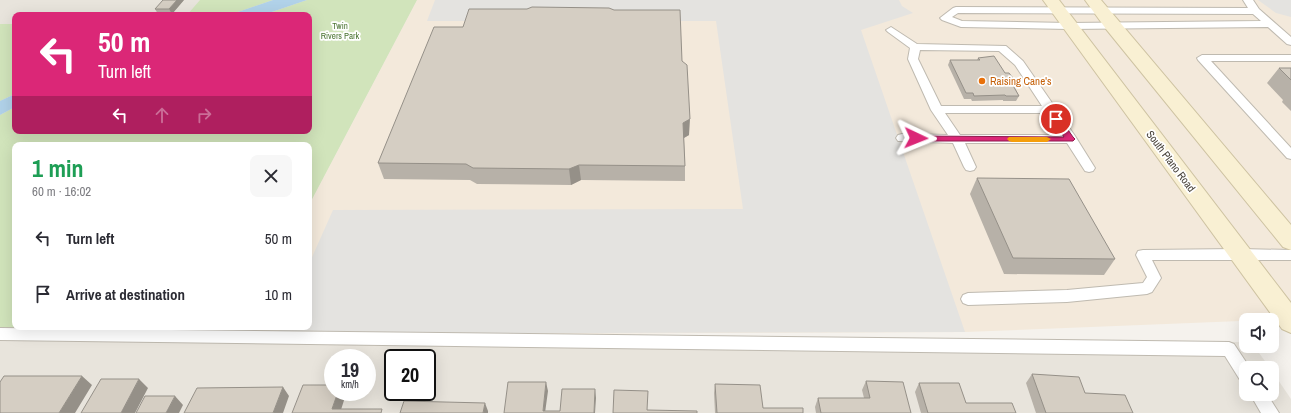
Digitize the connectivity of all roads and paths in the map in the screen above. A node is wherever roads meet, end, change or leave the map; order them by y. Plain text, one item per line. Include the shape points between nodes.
1 (1248, 0) edge
2 (1255, 11) junction
3 (1060, 12) edge
4 (1102, 12) edge
5 (1272, 24) junction
6 (891, 30) dead end
7 (1291, 42) edge
8 (915, 47) junction
9 (1279, 58) junction
10 (1291, 58) edge
11 (1291, 69) edge
12 (1050, 109) junction
13 (937, 110) junction
14 (902, 138) dead end
15 (957, 139) junction
16 (1070, 139) junction
17 (1291, 155) edge
18 (970, 167) dead end
19 (1089, 168) dead end
20 (1291, 241) edge
21 (1240, 254) junction
22 (1291, 255) edge
23 (968, 299) dead end
24 (1291, 322) edge
25 (0, 334) edge
26 (1239, 364) edge
27 (1263, 401) edge
28 (1271, 413) edge

1 - 2 lane
2 - 4 lane
2 - 5 lane
3 - 3 lane via 956,10 945,18 961,24
3 - 4 lane
3 - 4 lane
3 - 21 main road, South Plano Road
4 - 5 lane
4 - 20 main road
5 - 7 lane
6 - 8 lane
8 - 12 lane via 1002,48 1019,63
8 - 13 lane via 913,59
9 - 10 lane
9 - 11 lane
9 - 17 lane via 1202,58
12 - 13 lane
12 - 16 lane
13 - 15 lane
14 - 15 lane
15 - 16 lane
15 - 18 lane
16 - 19 lane
21 - 22 lane
21 - 23 lane via 1143,255 1154,278 1148,288 1068,296
21 - 24 main road, South Plano Road
25 - 26 lane via 1229,348
27 - 28 lane

